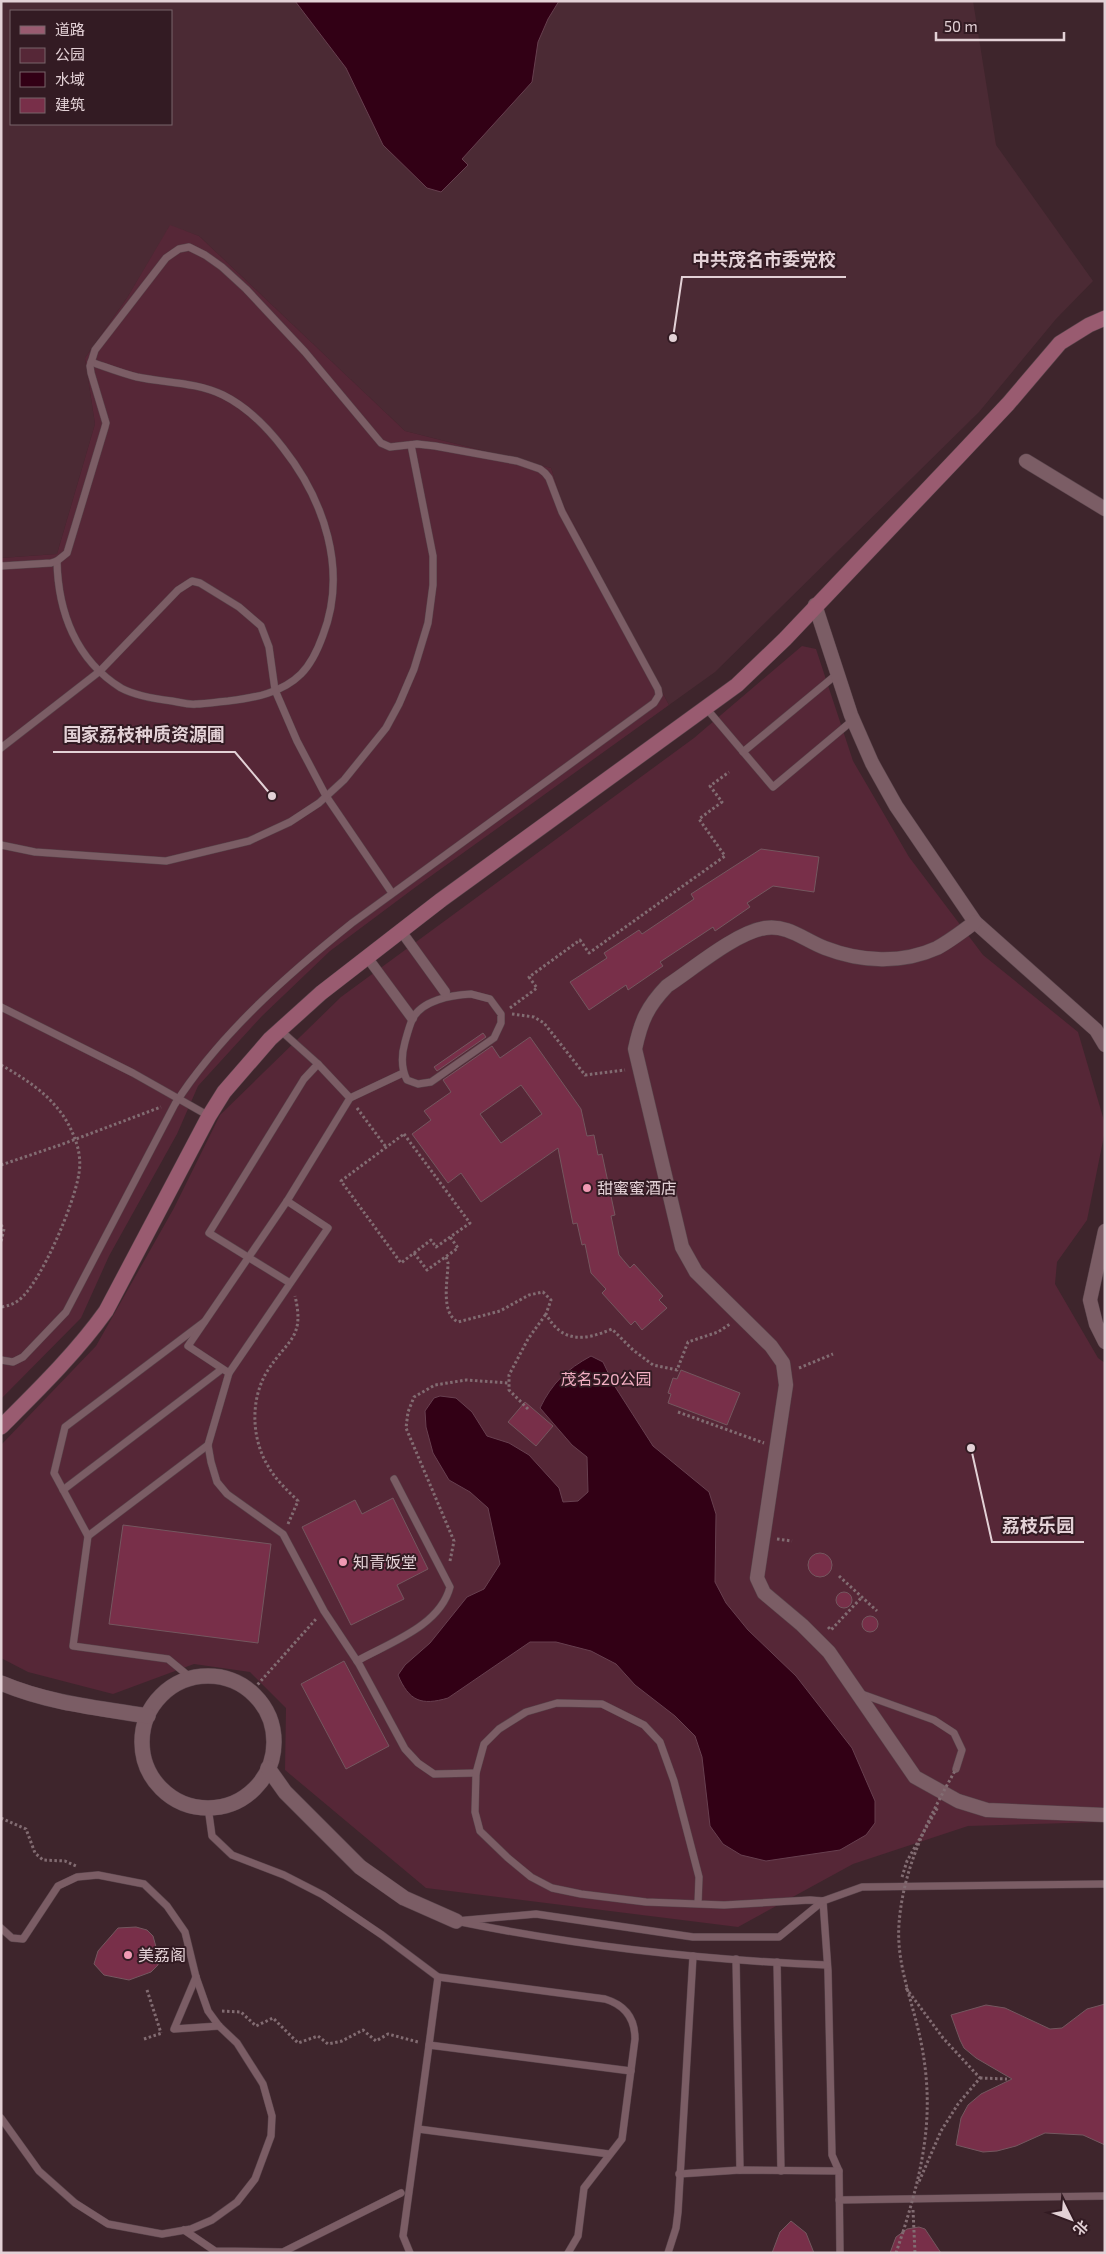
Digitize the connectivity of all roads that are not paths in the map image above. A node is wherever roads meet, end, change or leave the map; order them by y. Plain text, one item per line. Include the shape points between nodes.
1 (1105, 318) edge
2 (91, 362) junction
3 (411, 445) junction
4 (1026, 461) dead end
5 (1105, 509) edge
6 (57, 561) junction
7 (1, 566) edge
8 (814, 605) junction
9 (100, 671) junction
10 (837, 674) junction
11 (275, 690) junction
12 (706, 708) junction
13 (853, 720) junction
14 (1, 748) edge
15 (743, 752) junction
16 (326, 796) junction
17 (1, 844) edge
18 (392, 893) junction
19 (975, 922) junction
20 (401, 932) junction
21 (367, 957) junction
22 (445, 992) dead end
23 (1, 1008) edge
24 (412, 1018) junction
25 (280, 1030) junction
26 (1100, 1032) edge
27 (1105, 1045) edge
28 (318, 1064) junction
29 (403, 1073) junction
30 (350, 1098) junction
31 (178, 1100) junction
32 (209, 1116) junction
33 (287, 1201) junction
34 (1105, 1231) edge
35 (248, 1257) junction
36 (291, 1282) junction
37 (204, 1322) junction
38 (1105, 1342) edge
39 (1, 1360) edge
40 (226, 1371) junction
41 (1, 1427) edge
42 (208, 1445) junction
43 (394, 1480) dead end
44 (63, 1490) junction
45 (88, 1536) junction
46 (357, 1661) junction
47 (192, 1678) junction
48 (1, 1683) edge
49 (858, 1692) junction
50 (148, 1716) junction
51 (268, 1768) junction
52 (956, 1769) road end
53 (476, 1773) junction
54 (208, 1807) junction
55 (1105, 1816) edge
56 (1105, 1884) edge
57 (824, 1901) junction
58 (698, 1904) junction
59 (456, 1921) junction
60 (1, 1928) edge
61 (693, 1956) junction
62 (736, 1959) junction
63 (777, 1962) junction
64 (827, 1965) junction
65 (196, 1976) junction
66 (438, 1977) junction
67 (219, 2026) junction
68 (429, 2044) junction
69 (631, 2071) junction
70 (1, 2118) edge
71 (418, 2129) junction
72 (609, 2154) junction
73 (740, 2170) junction
74 (781, 2171) junction
75 (839, 2171) junction
76 (679, 2174) junction
77 (401, 2193) dead end
78 (1105, 2196) edge
79 (839, 2200) junction
80 (184, 2230) junction
81 (410, 2253) edge
82 (568, 2253) edge
83 (668, 2253) edge
84 (840, 2253) edge

1 - 8 main road via 1060,343 1008,404
2 - 3 lane via 101,341 166,258 179,249 189,247 246,289 305,352 381,443 390,448
2 - 6 lane via 91,373 106,423 70,548
2 - 11 lane via 135,376 190,384 223,396 244,408 270,430 304,477 323,514 329,538 333,567 330,619 311,662 302,674
3 - 16 lane via 433,556 428,623 414,669 386,728 344,780
3 - 18 lane via 435,446 517,461 540,469 550,478 562,512 659,695 654,703
4 - 5 street
6 - 7 lane
6 - 9 lane via 62,610 74,638
8 - 10 street
8 - 12 main road via 749,674
9 - 11 lane via 123,689 154,699 195,704 244,699
9 - 11 lane via 178,590 192,581 214,591 261,626 270,647
9 - 14 lane
10 - 13 street
10 - 15 lane
11 - 16 lane
12 - 15 lane
12 - 20 main road
13 - 15 lane via 773,787
13 - 19 street via 896,806
16 - 17 lane via 290,822 249,841 166,861 35,852
16 - 18 lane
18 - 31 lane via 277,987 209,1058
19 - 26 street
19 - 49 street via 937,948 899,959 870,960 825,948 791,931 766,928 744,934 667,986 640,1024 635,1049 682,1247 696,1272 771,1346 783,1363 786,1385 757,1578 764,1593 829,1652
20 - 21 main road
20 - 22 street
21 - 24 street
21 - 25 main road
23 - 31 lane
24 - 29 lane via 404,1048
24 - 29 lane via 437,1000 471,994 490,999 501,1014 501,1023 494,1038 431,1082 418,1084 407,1080
25 - 28 lane
25 - 32 main road via 224,1092
26 - 27 street
28 - 30 lane
28 - 35 lane via 304,1079 209,1233
29 - 30 lane
30 - 33 lane
31 - 32 lane
31 - 39 lane via 66,1312 23,1357 13,1362
32 - 41 main road via 106,1311 49,1378
33 - 35 lane
33 - 36 lane via 328,1228
34 - 38 street via 1090,1300
35 - 36 lane
35 - 37 lane
36 - 40 lane
37 - 40 lane via 188,1346
37 - 44 lane via 65,1427 54,1473
40 - 42 lane
40 - 44 lane
42 - 45 lane
42 - 46 lane via 217,1482 228,1494 283,1534 324,1612
43 - 46 lane via 450,1587 440,1609 416,1629
44 - 45 lane
45 - 47 lane via 73,1646 168,1659
46 - 53 lane via 405,1749 418,1763 434,1774
47 - 50 street via 165,1692
47 - 51 street via 228,1679 258,1699 268,1714 273,1732
48 - 50 street via 63,1703
49 - 52 lane via 934,1720 954,1733 962,1750
49 - 55 street via 914,1777 958,1801 987,1810
50 - 54 street via 142,1743 144,1757 155,1782 176,1800
51 - 54 street via 257,1785 242,1798 230,1804
51 - 59 street via 284,1792 360,1867 404,1898
53 - 58 lane via 475,1812 480,1830 531,1877 552,1888 581,1894
53 - 58 lane via 484,1744 499,1729 526,1712 557,1703 602,1704 644,1725 660,1742 674,1780 699,1877
54 - 66 lane via 212,1836 232,1855 284,1875 323,1895
56 - 57 lane via 862,1887
57 - 58 lane via 724,1906
57 - 59 lane via 779,1937 693,1937 536,1914
57 - 64 lane
59 - 61 lane via 531,1936
60 - 65 lane via 12,1938 23,1939 58,1886 77,1877 98,1875 144,1884 167,1906 185,1932
61 - 62 lane
61 - 76 lane
62 - 63 lane
62 - 73 lane
63 - 64 lane
63 - 74 lane
64 - 75 lane via 832,2155
65 - 67 lane via 208,2011
65 - 67 lane via 174,2029
66 - 68 lane
66 - 69 lane via 616,2002 625,2008 635,2028
67 - 80 lane via 237,2043 264,2084 272,2116 271,2136 255,2179 237,2202 212,2220
68 - 69 lane
68 - 71 lane
69 - 72 lane via 622,2139
70 - 80 lane via 39,2171 75,2203 108,2224 162,2234
71 - 72 lane
71 - 81 lane via 403,2236
72 - 82 lane via 584,2188 578,2236
73 - 74 lane
73 - 76 lane
74 - 75 lane
75 - 79 lane
76 - 83 lane via 676,2228
77 - 80 lane via 283,2252 215,2251
78 - 79 lane
79 - 84 lane

